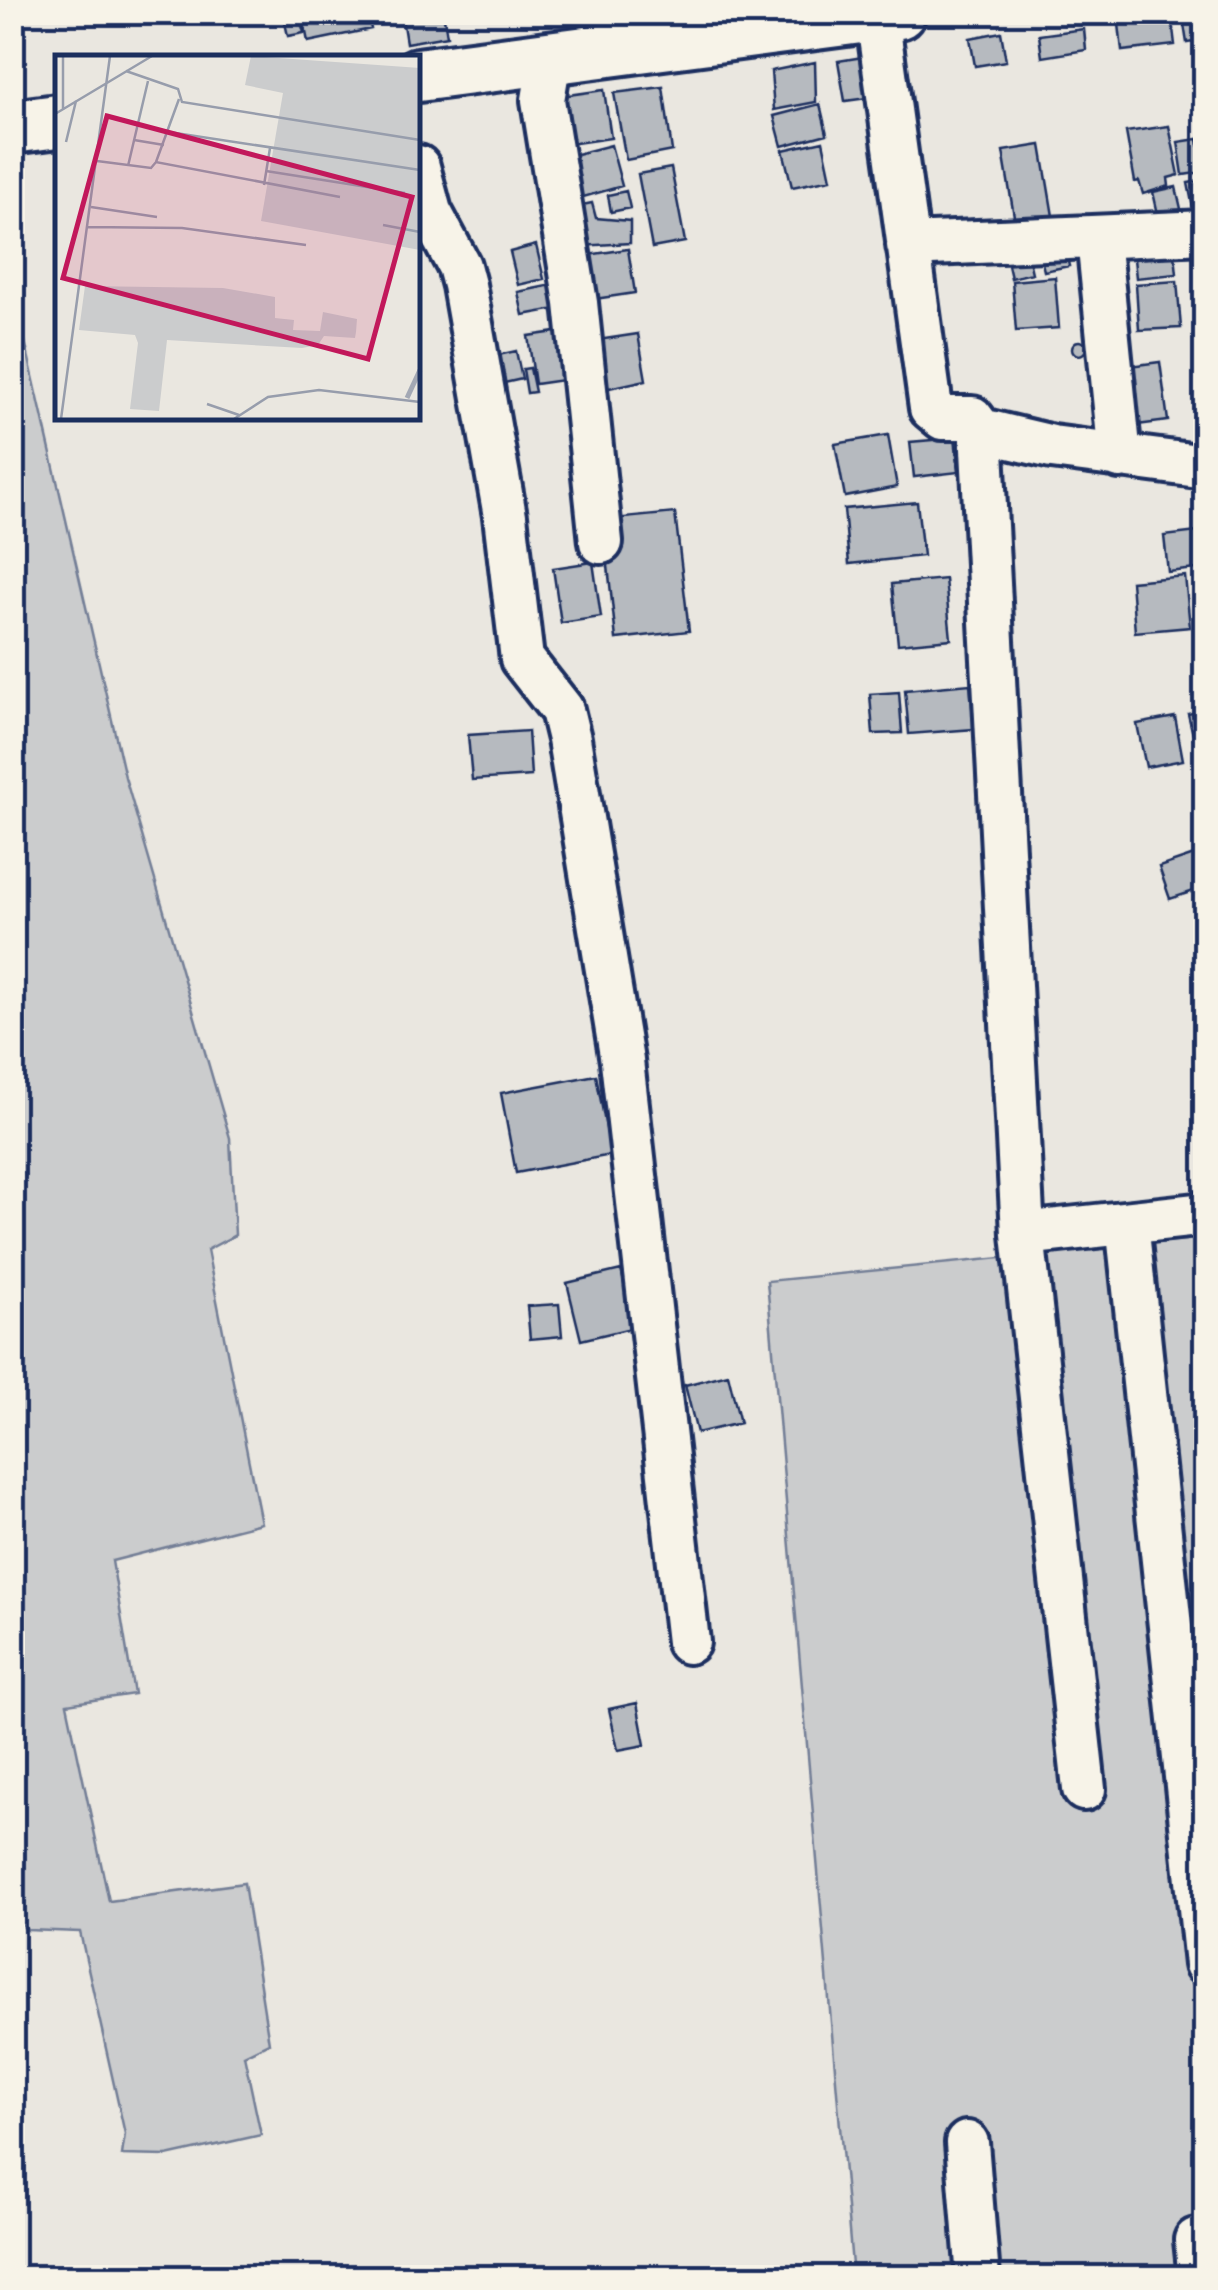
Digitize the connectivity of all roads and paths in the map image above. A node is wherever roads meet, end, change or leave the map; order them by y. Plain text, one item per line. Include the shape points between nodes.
1 (888, 14) edge
2 (550, 58) junction
3 (420, 75) edge
4 (55, 121) edge
5 (12, 127) edge
6 (420, 174) edge
7 (1206, 232) edge
8 (1098, 238) junction
9 (908, 245) junction
10 (981, 430) junction
11 (1120, 458) junction
12 (1206, 467) edge
13 (601, 542) dead end
14 (1206, 1214) edge
15 (1126, 1222) junction
16 (1023, 1234) junction
17 (688, 1642) dead end
18 (1084, 1789) dead end
19 (1206, 1964) edge
20 (967, 2143) dead end
21 (978, 2278) edge

1 - 2 street
1 - 9 street
2 - 3 street
2 - 13 street via 543,100 576,303
4 - 5 street
6 - 17 street via 464,285 506,516 522,658 562,710 569,739 622,1060
7 - 8 street
8 - 9 street
8 - 11 street
9 - 10 street via 932,408 943,418 972,418
10 - 11 street
10 - 16 street
11 - 12 street
14 - 15 street
15 - 16 street
15 - 19 street
16 - 18 street
20 - 21 street

